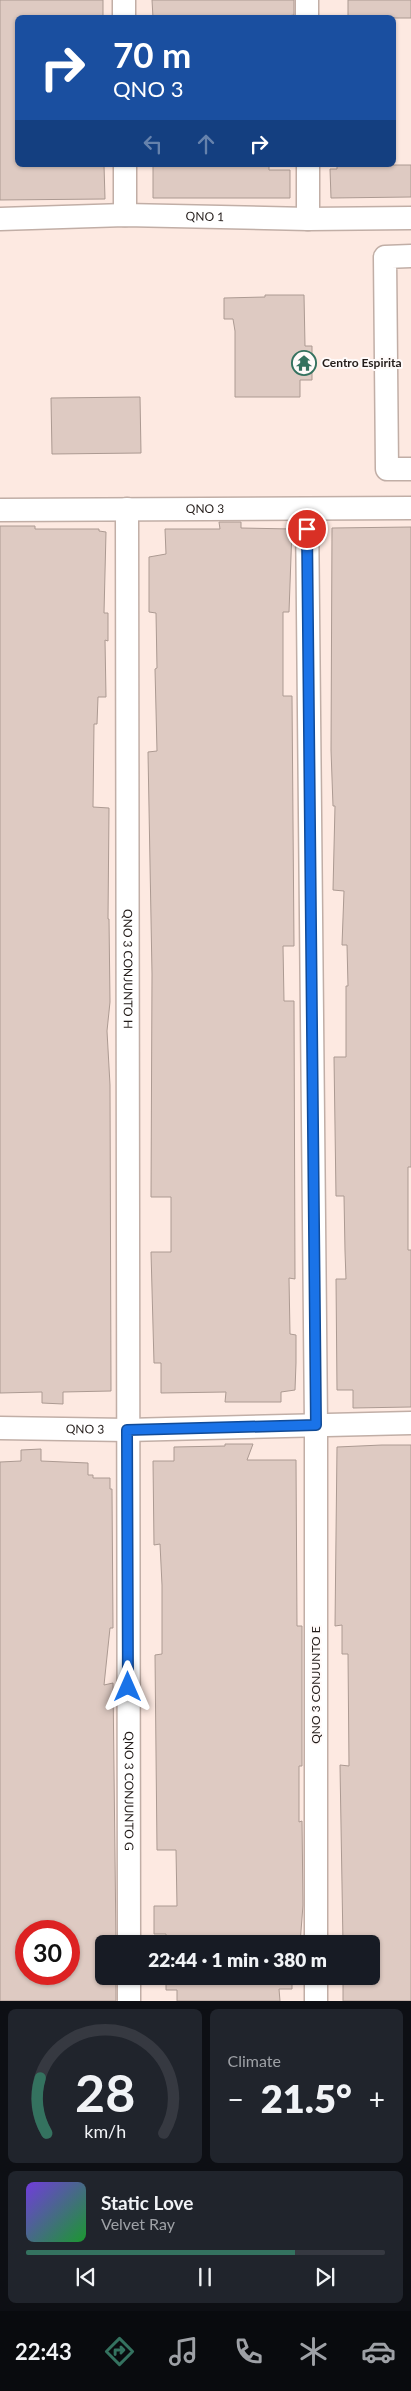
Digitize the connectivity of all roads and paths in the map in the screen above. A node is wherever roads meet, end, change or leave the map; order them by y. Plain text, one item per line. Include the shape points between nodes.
1 (124, 0) edge
2 (306, 0) edge
3 (124, 15) edge
4 (307, 15) edge
5 (125, 167) edge
6 (308, 167) edge
7 (125, 215) junction
8 (411, 218) edge
9 (0, 219) edge
10 (308, 219) junction
11 (411, 256) edge
12 (411, 469) edge
13 (127, 508) junction
14 (411, 508) edge
15 (307, 509) junction
16 (0, 510) edge
17 (411, 1423) edge
18 (316, 1425) junction
19 (0, 1428) edge
20 (127, 1430) junction
21 (129, 1935) edge
22 (316, 1935) edge
23 (129, 1985) edge
24 (316, 1985) edge
25 (129, 2001) edge
26 (316, 2001) edge

1 - 3 street
2 - 4 street
5 - 7 street
6 - 10 street
7 - 9 street, QNO 1
7 - 10 street, QNO 1
8 - 10 street, QNO 1
11 - 12 street via 385,256 386,469
13 - 15 street, QNO 3
13 - 16 street, QNO 3
13 - 20 street, QNO 3 CONJUNTO H
14 - 15 street, QNO 3
15 - 18 street, QNO 3 CONJUNTO E
17 - 18 street, QNO 3
18 - 20 street, QNO 3
18 - 22 street, QNO 3 CONJUNTO E
19 - 20 street, QNO 3
20 - 21 street, QNO 3 CONJUNTO G
23 - 25 street
24 - 26 street

